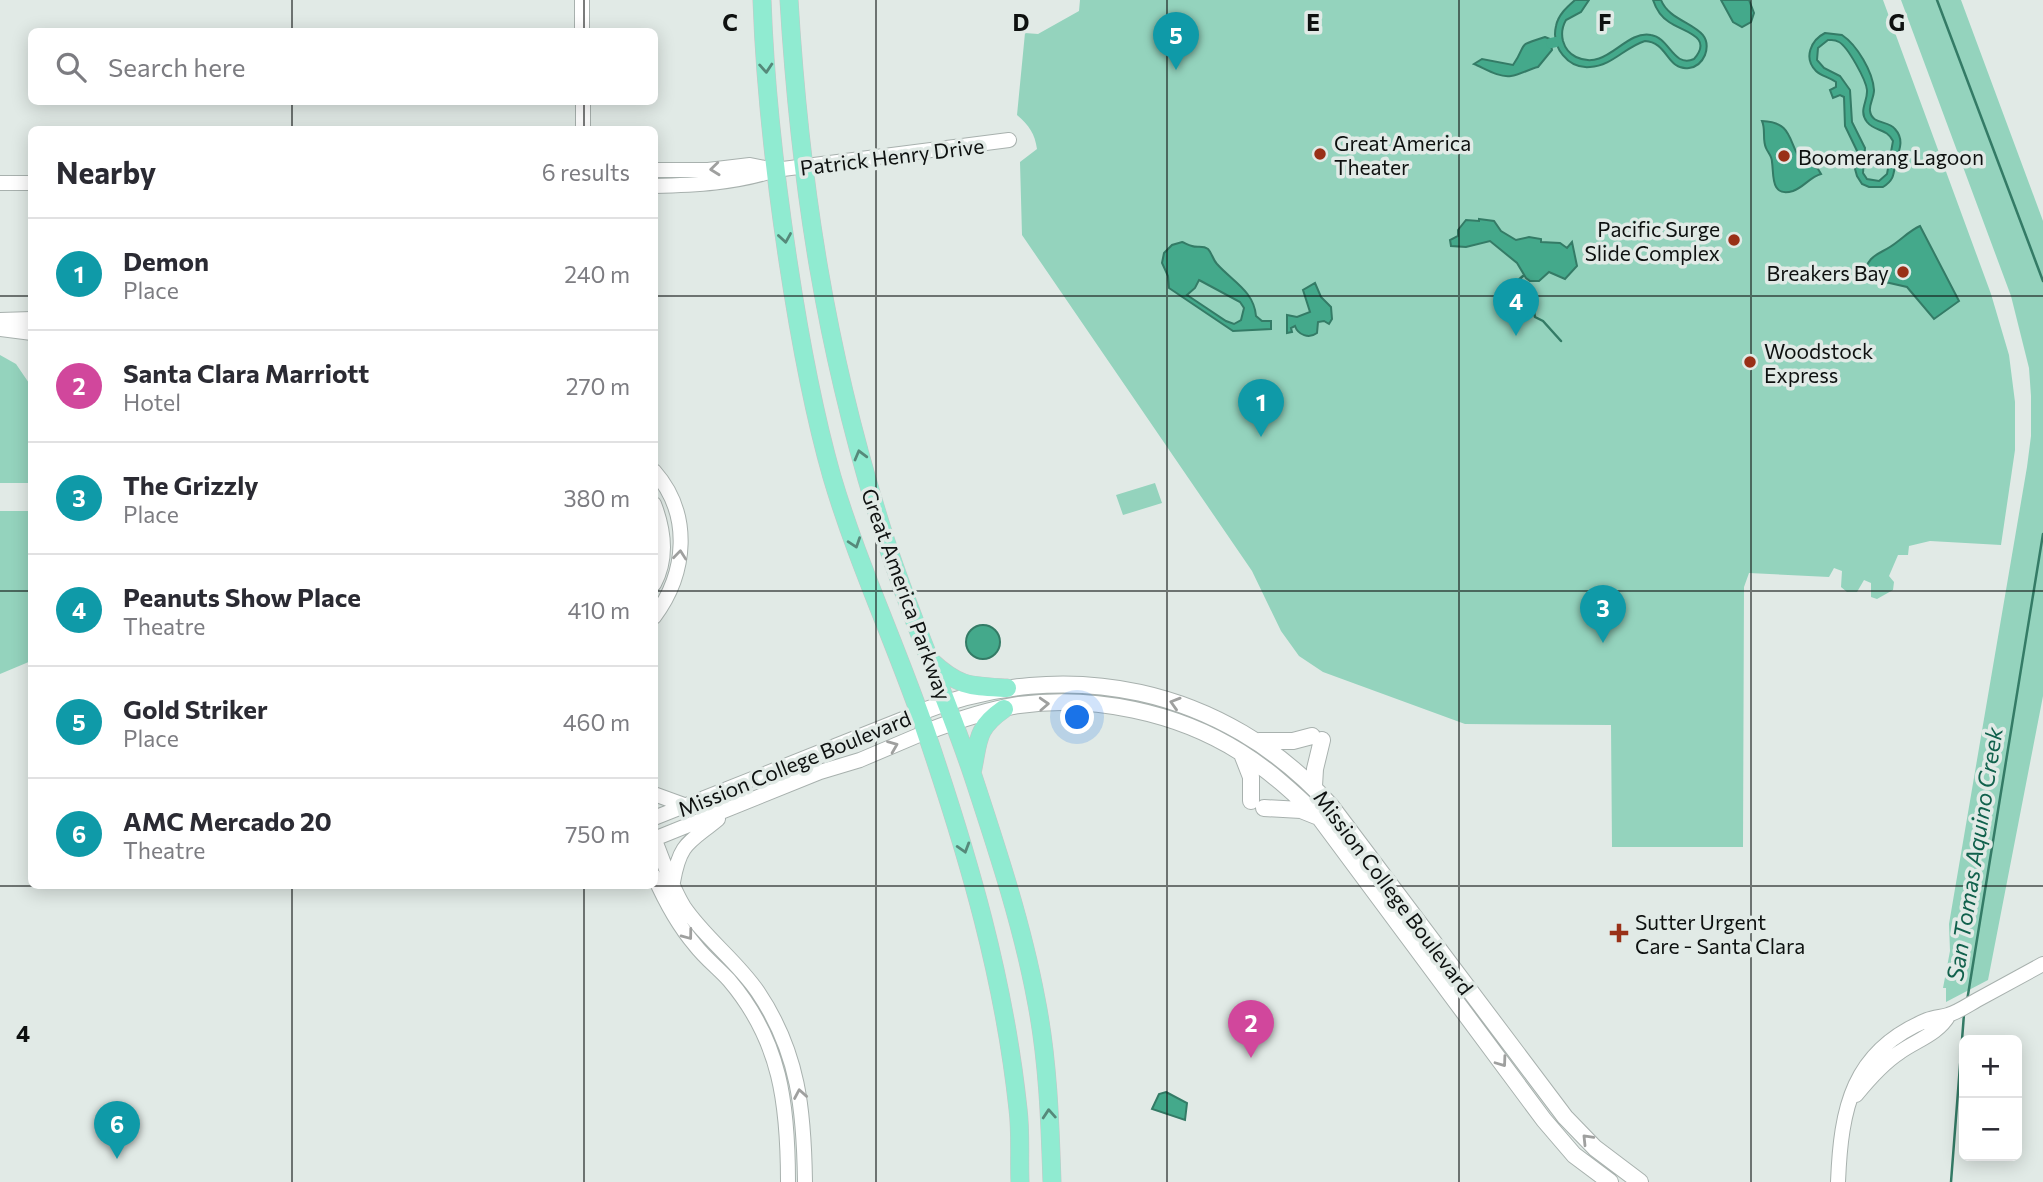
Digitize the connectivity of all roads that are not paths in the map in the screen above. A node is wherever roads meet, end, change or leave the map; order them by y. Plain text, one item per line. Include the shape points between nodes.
1 (582, 0) edge
2 (762, 0) edge
3 (789, 0) edge
4 (582, 28) edge
5 (583, 105) edge
6 (583, 126) edge
7 (1009, 140) dead end
8 (802, 168) junction
9 (658, 170) edge
10 (775, 170) junction
11 (0, 183) edge
12 (28, 183) edge
13 (658, 186) edge
14 (28, 319) edge
15 (0, 320) edge
16 (0, 329) edge
17 (28, 332) edge
18 (658, 478) edge
19 (658, 516) edge
20 (658, 570) edge
21 (658, 611) edge
22 (928, 659) junction
23 (1007, 688) junction
24 (946, 702) junction
25 (1004, 709) junction
26 (918, 713) junction
27 (953, 722) junction
28 (926, 732) junction
29 (1257, 741) junction
30 (1241, 752) junction
31 (972, 773) junction
32 (1314, 786) junction
33 (658, 795) edge
34 (687, 806) junction
35 (729, 810) junction
36 (658, 817) edge
37 (1319, 817) junction
38 (658, 837) edge
39 (658, 846) edge
40 (673, 883) junction
41 (658, 884) edge
42 (2043, 964) edge
43 (788, 1182) edge
44 (805, 1182) edge
45 (1020, 1182) edge
46 (1052, 1182) edge
47 (1610, 1182) edge
48 (1640, 1182) edge
49 (1838, 1182) edge

1 - 4 street
2 -> 10 main road, Great America Parkway
3 - 8 main road, Great America Parkway
5 - 6 street
7 - 8 street, Patrick Henry Drive
8 - 10 street, Patrick Henry Drive
22 -> 8 main road, Great America Parkway via 883,532 849,416 820,284
10 -> 9 street, Patrick Henry Drive via 750,165
10 - 13 street, Patrick Henry Drive via 752,178
10 -> 26 main road, Great America Parkway via 798,322 826,454
11 - 12 street
14 - 15 street
16 - 17 street
21 -> 18 street via 673,587 682,548 673,502
19 - 20 street via 664,548
22 - 23 main road via 971,687
22 - 24 main road, Great America Parkway
23 - 24 main road, Mission College Boulevard
29 -> 23 main road, Mission College Boulevard via 1192,708 1129,690 1051,683
24 - 26 main road, Mission College Boulevard
24 - 27 main road, Great America Parkway
25 - 27 main road, Mission College Boulevard
25 -> 30 main road, Mission College Boulevard via 1058,704 1133,710 1185,725
25 - 31 main road via 980,730
26 - 28 main road, Great America Parkway
26 - 34 street, Mission College Boulevard
27 - 28 main road, Mission College Boulevard
27 - 31 main road, Great America Parkway
35 -> 28 street, Mission College Boulevard
28 -> 45 main road, Great America Parkway via 982,908 1001,992 1018,1111
29 - 32 main road, Mission College Boulevard
29 - 32 main road via 1317,738
30 - 37 main road, Mission College Boulevard
30 - 37 main road via 1257,804
46 -> 31 main road, Great America Parkway via 1050,1112 1036,1000 1011,898
48 -> 32 main road, Mission College Boulevard via 1595,1148 1565,1117
33 - 34 street
34 - 36 street, Mission College Boulevard
35 - 38 street, Mission College Boulevard
35 - 40 street via 685,844
37 -> 47 main road, Mission College Boulevard via 1544,1120 1574,1155
39 - 40 street, Mission College Boulevard
44 -> 40 street, Mission College Boulevard via 801,1098 787,1046 757,992 693,919
41 -> 43 street via 674,917 741,996 767,1042 786,1111
42 - 49 street via 1949,1015 1942,1027 1883,1065 1849,1102

